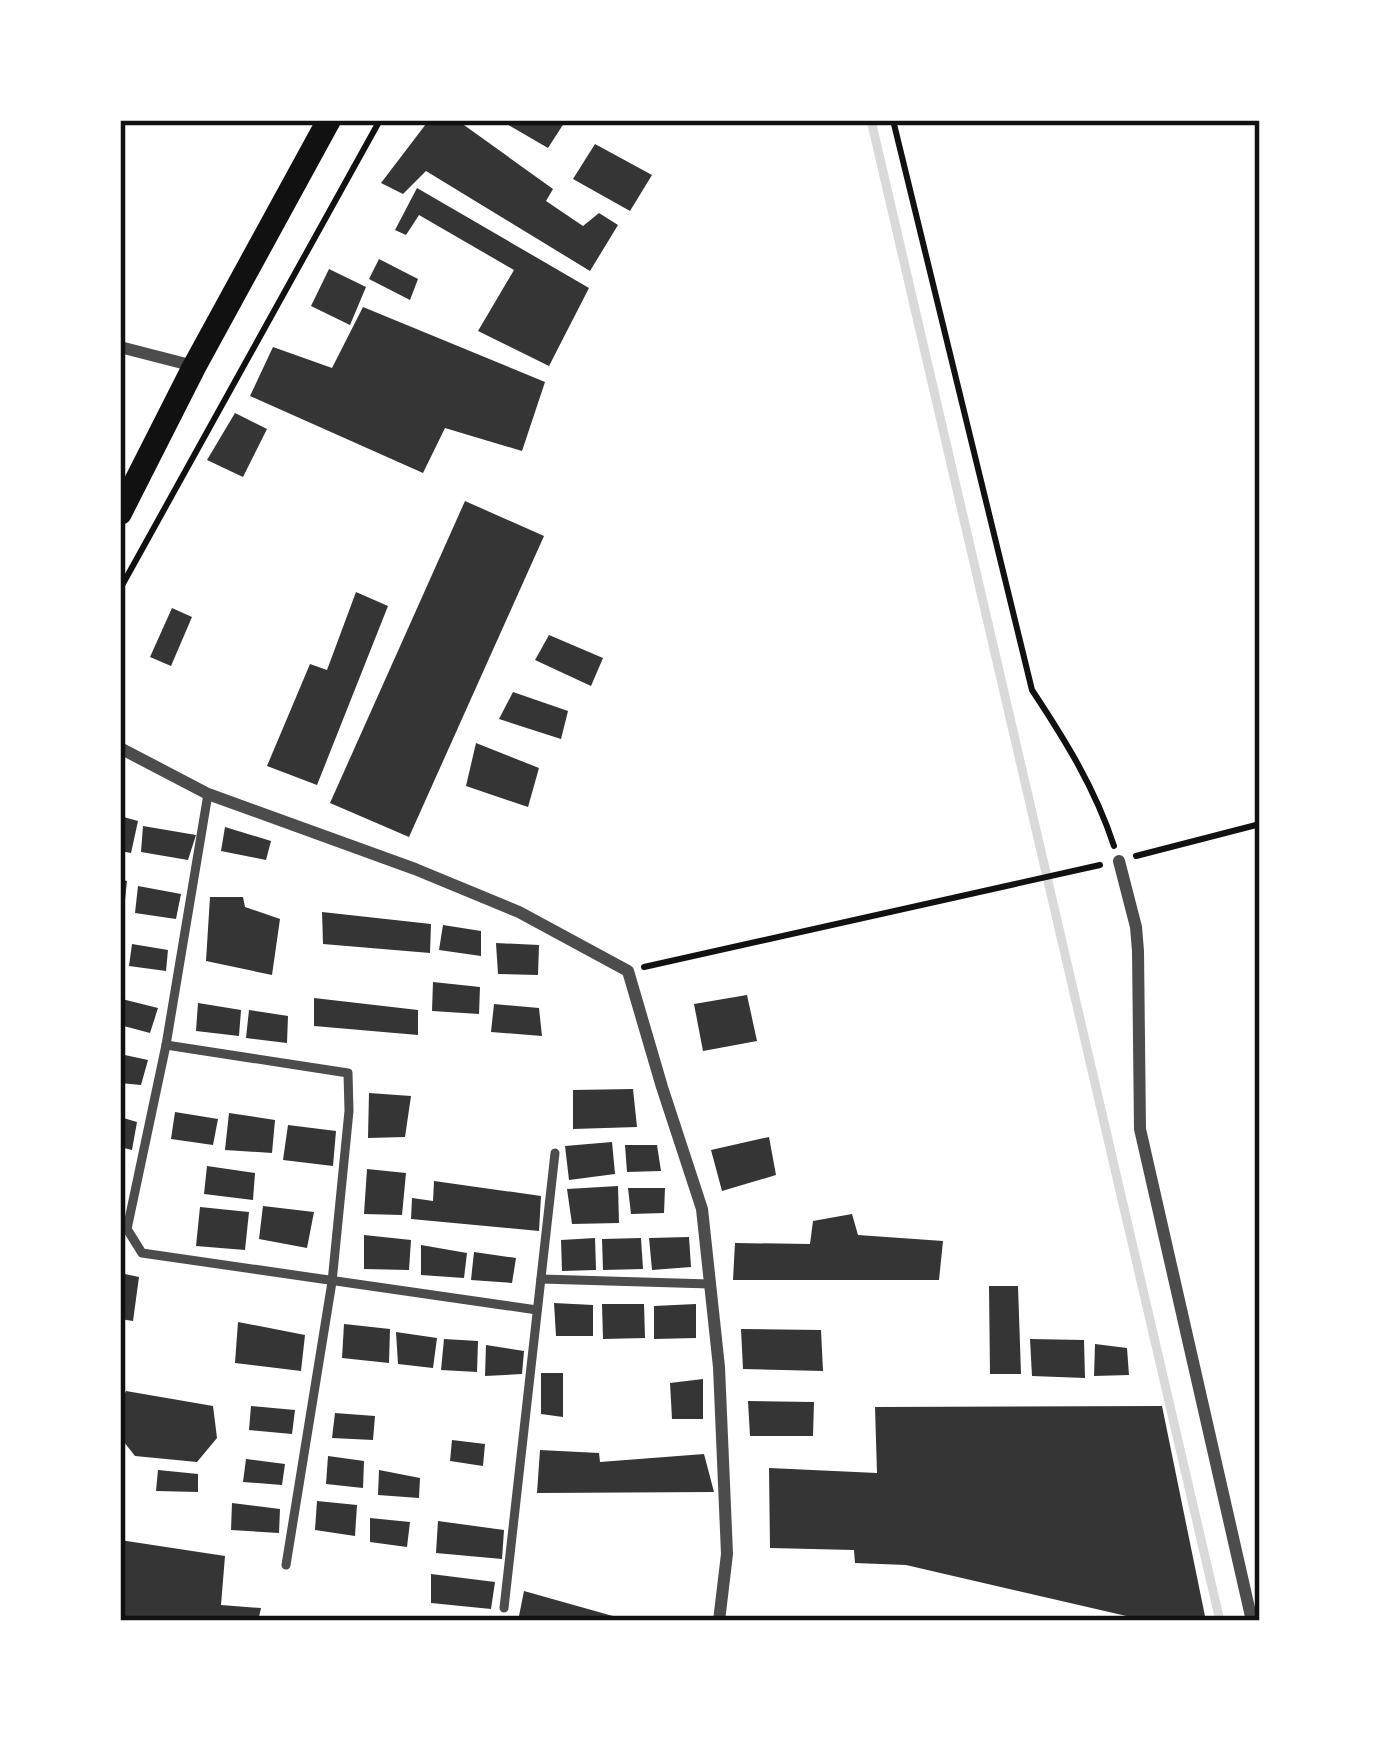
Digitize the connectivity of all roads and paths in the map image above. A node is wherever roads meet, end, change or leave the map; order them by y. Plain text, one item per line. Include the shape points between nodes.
1 (328, 120) edge
2 (380, 120) edge
3 (892, 120) edge
4 (120, 347) edge
5 (194, 367) junction
6 (120, 513) edge
7 (120, 589) edge
8 (120, 748) edge
9 (208, 794) junction
10 (1260, 824) edge
11 (1112, 862) junction
12 (628, 971) junction
13 (166, 1045) junction
14 (555, 1153) dead end
15 (541, 1279) junction
16 (332, 1282) junction
17 (710, 1284) junction
18 (537, 1310) junction
19 (286, 1565) dead end
20 (504, 1608) dead end
21 (719, 1621) edge
22 (1252, 1621) edge

1 - 5 main road
2 - 7 path
3 - 11 path via 1032,690 1102,810
4 - 5 street
5 - 6 main road
8 - 9 street
9 - 12 street via 519,912
9 - 13 lane
10 - 11 path
11 - 12 path
11 - 22 street via 1136,927 1140,1129
12 - 17 street via 703,1209
13 - 16 lane via 348,1072
13 - 16 lane via 127,1229 142,1253
14 - 15 lane
15 - 17 lane
15 - 18 lane
16 - 18 lane
16 - 19 lane
17 - 21 street via 727,1554
18 - 20 lane

